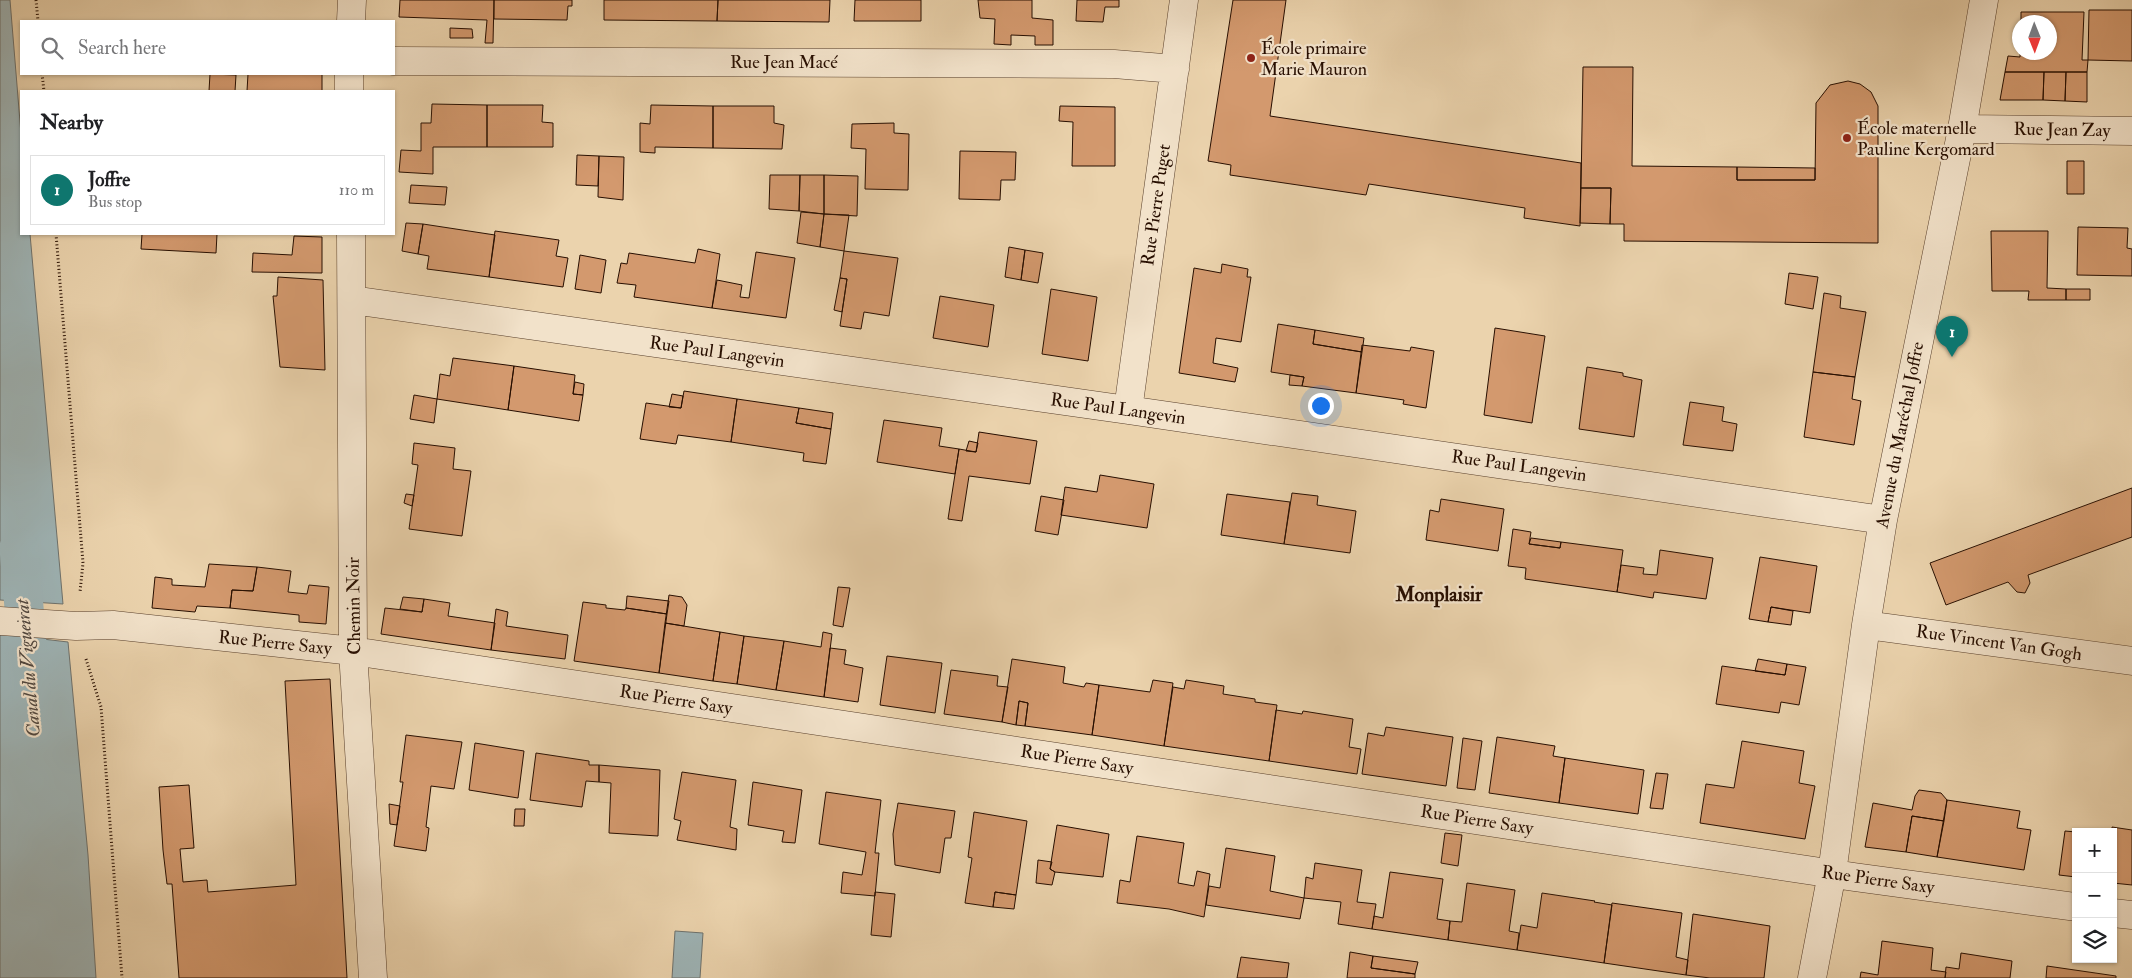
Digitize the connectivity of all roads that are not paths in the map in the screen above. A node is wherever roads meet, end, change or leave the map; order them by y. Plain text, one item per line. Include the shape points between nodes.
1 (352, 0) edge
2 (1184, 0) edge
3 (1984, 0) edge
4 (351, 20) edge
5 (395, 61) edge
6 (1174, 69) junction
7 (349, 75) edge
8 (349, 90) edge
9 (1962, 129) junction
10 (2132, 131) edge
11 (351, 235) edge
12 (352, 300) junction
13 (1128, 410) junction
14 (1883, 520) junction
15 (0, 621) edge
16 (1866, 625) junction
17 (353, 651) junction
18 (2132, 661) edge
19 (1832, 873) junction
20 (2072, 906) edge
21 (2117, 913) edge
22 (2132, 915) edge
23 (373, 978) edge
24 (1812, 978) edge

1 - 4 street
2 - 6 street, Rue Pierre Puget
3 - 9 street, Avenue du Maréchal Joffre
5 - 6 street, Rue Jean Macé via 1114,64
6 - 13 street, Rue Pierre Puget
7 - 8 street
9 - 10 street, Rue Jean Zay
9 - 14 street, Avenue du Maréchal Joffre
11 - 12 street, Chemin Noir
12 - 13 street, Rue Paul Langevin
12 - 17 street, Chemin Noir
13 - 14 street, Rue Paul Langevin
14 - 16 street, Avenue du Maréchal Joffre
15 - 17 street, Rue Pierre Saxy via 113,625
16 - 18 street, Rue Vincent Van Gogh
16 - 19 street, Avenue du Maréchal Joffre
17 - 19 street, Rue Pierre Saxy
17 - 23 street, Chemin Noir
19 - 20 street, Rue Pierre Saxy
19 - 24 street, Avenue du Maréchal Joffre
21 - 22 street

